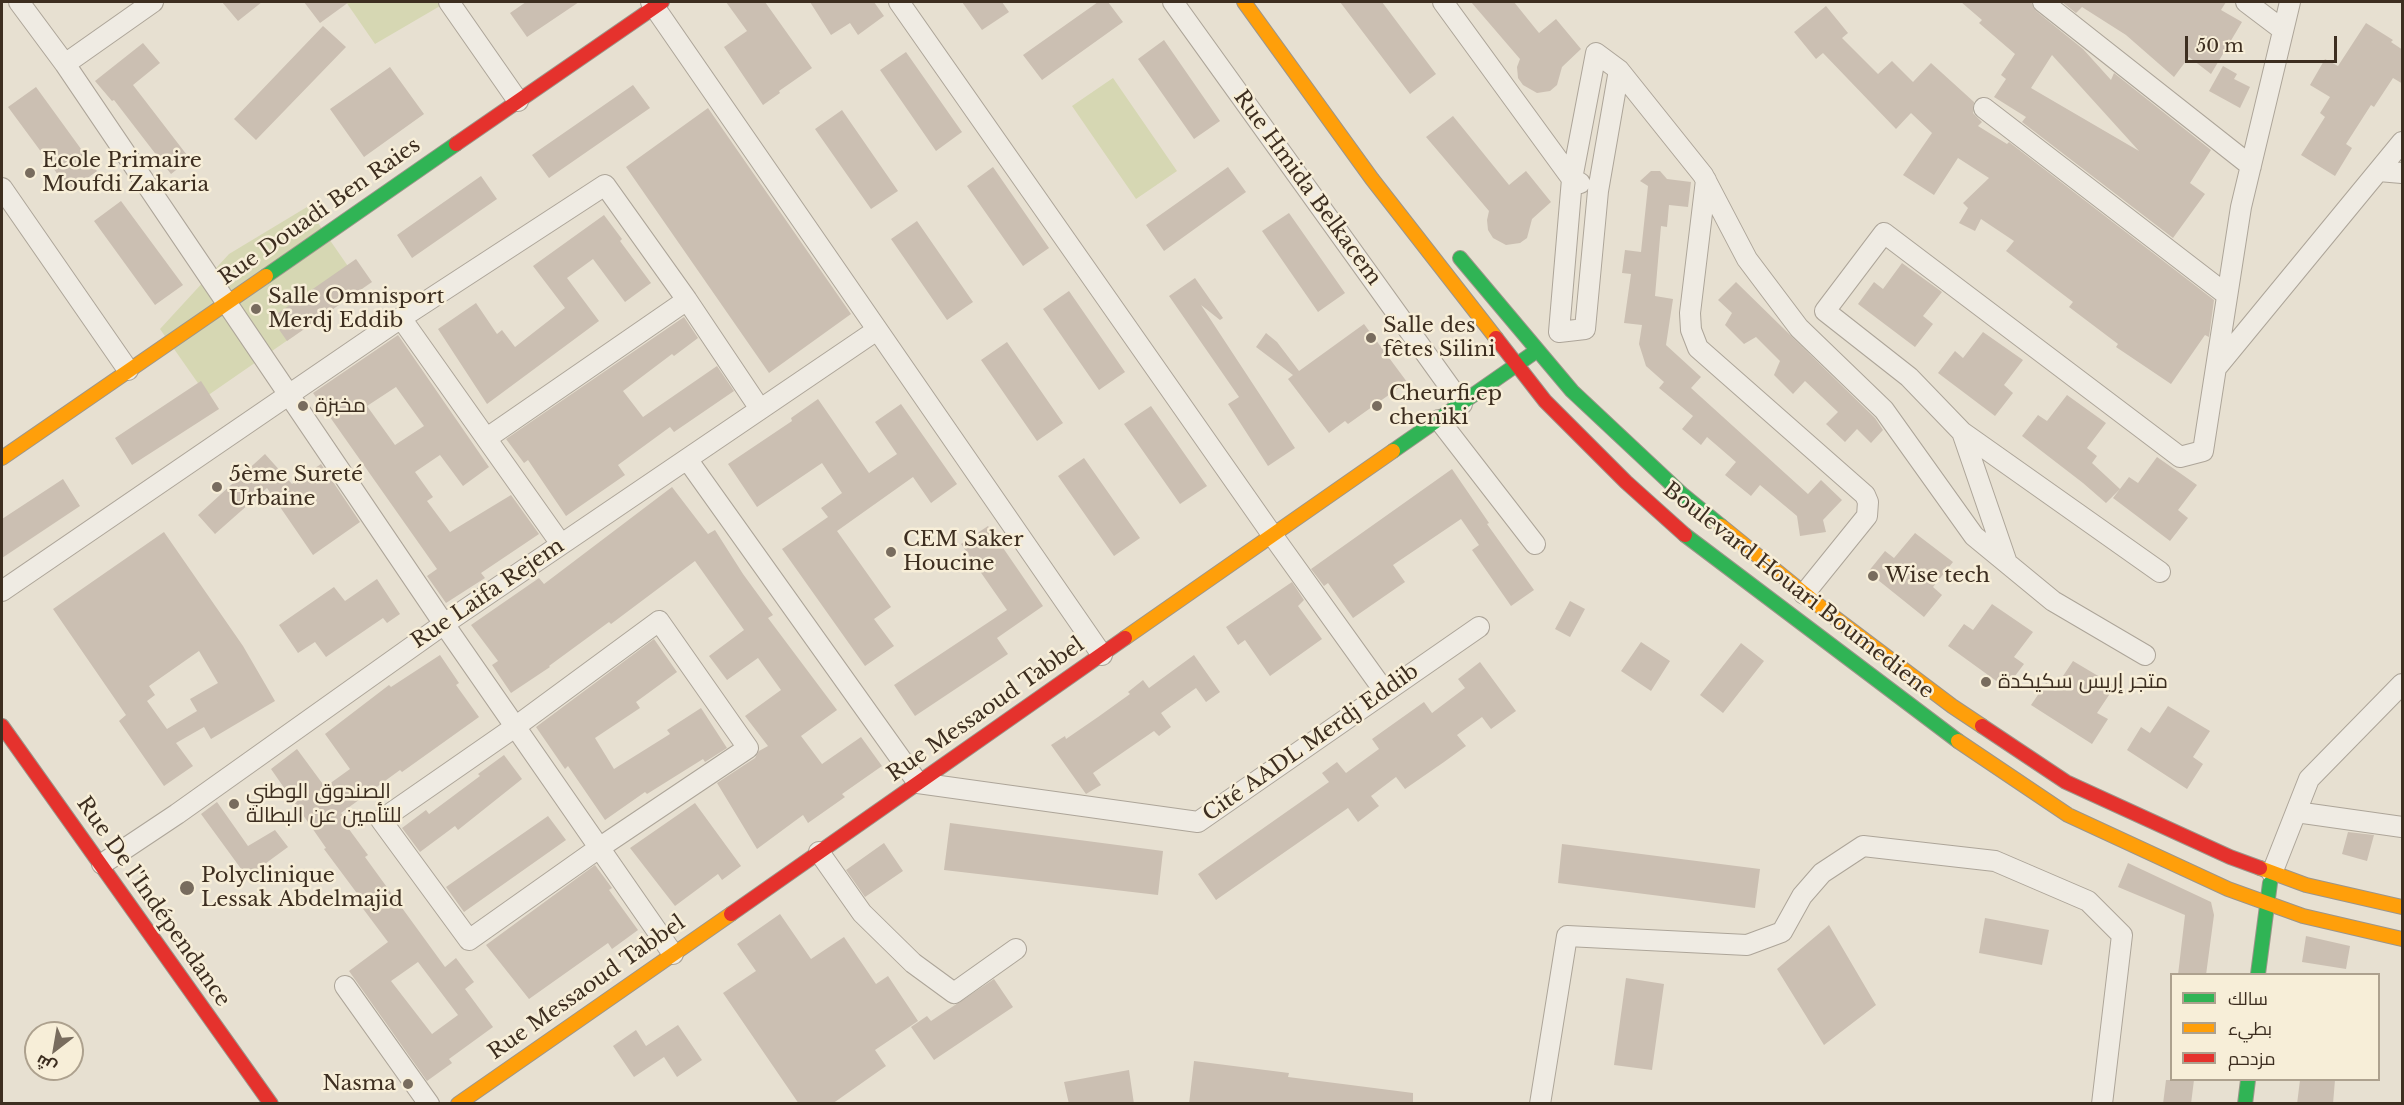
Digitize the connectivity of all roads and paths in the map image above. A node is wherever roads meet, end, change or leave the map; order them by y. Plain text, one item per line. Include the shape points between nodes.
1 (19, 2) edge
2 (153, 2) edge
3 (449, 2) edge
4 (899, 2) edge
5 (1173, 2) edge
6 (1244, 2) edge
7 (1443, 2) edge
8 (2043, 2) edge
9 (2246, 2) edge
10 (2290, 2) edge
11 (656, 3) edge
12 (2283, 30) junction
13 (66, 64) junction
14 (1619, 70) junction
15 (518, 101) junction
16 (1984, 108) dead end
17 (2403, 142) edge
18 (2251, 166) junction
19 (2379, 171) junction
20 (2403, 173) edge
21 (1572, 179) junction
22 (1706, 180) junction
23 (2, 188) edge
24 (1598, 191) junction
25 (1455, 251) dead end
26 (2228, 295) junction
27 (687, 300) junction
28 (227, 302) junction
29 (401, 318) junction
30 (878, 330) junction
31 (1559, 332) junction
32 (1538, 350) junction
33 (1517, 365) junction
34 (2216, 369) junction
35 (128, 370) junction
36 (290, 394) junction
37 (1462, 404) junction
38 (760, 409) junction
39 (1439, 420) junction
40 (1962, 432) junction
41 (487, 438) junction
42 (2, 458) edge
43 (687, 459) junction
44 (1273, 536) junction
45 (561, 544) junction
46 (1535, 544) dead end
47 (2007, 564) junction
48 (2160, 572) dead end
49 (2, 591) edge
50 (1804, 594) junction
51 (444, 624) junction
52 (1479, 627) dead end
53 (1102, 655) junction
54 (2145, 655) dead end
55 (2403, 684) edge
56 (1385, 692) junction
57 (2, 726) edge
58 (515, 727) junction
59 (918, 783) junction
60 (2296, 812) junction
61 (2403, 826) edge
62 (599, 848) junction
63 (819, 852) junction
64 (102, 864) junction
65 (2272, 873) junction
66 (2265, 903) junction
67 (2403, 907) edge
68 (2403, 939) edge
69 (1016, 950) dead end
70 (673, 954) junction
71 (2258, 973) edge
72 (345, 986) dead end
73 (2248, 1081) edge
74 (271, 1104) edge
75 (429, 1104) edge
76 (458, 1104) edge
77 (1540, 1104) edge
78 (2102, 1104) edge
79 (2246, 1104) edge

1 - 13 street
2 - 13 street
3 - 15 street
4 - 44 street
5 - 37 street, Rue Hmida Belkacem
6 - 33 main road, Boulevard Houari Boumediene via 1372,179
7 - 21 street
8 - 18 street
9 - 12 street
10 - 12 street
11 - 15 main road, Rue Douadi Ben Raies
11 - 30 street
12 - 18 street
13 - 28 street
14 - 21 street via 1596,53
14 - 22 street
14 - 24 street
15 - 28 main road, Rue Douadi Ben Raies
16 - 26 street
17 - 19 street
18 - 26 street
19 - 20 street
19 - 34 street
21 - 24 street
21 - 31 street
22 - 47 street via 1747,259 1799,328 1884,410 1974,536
22 - 50 street via 1690,313 1698,348 1865,495 1868,502 1867,516
23 - 35 street
24 - 31 street via 1586,329
25 - 32 main road, Boulevard Houari Boumediene
26 - 34 street
27 - 29 street via 605,185
27 - 38 street
27 - 41 street
28 - 35 main road, Rue Douadi Ben Raies
28 - 36 street
29 - 36 street
29 - 41 street
30 - 38 street, Rue Laifa Rejem
30 - 53 street
31 - 32 street
32 - 33 main road, Rue Messaoud Tabbel
32 - 50 main road, Boulevard Houari Boumediene via 1572,390 1683,495
33 - 37 main road, Rue Messaoud Tabbel
33 - 66 main road, Boulevard Houari Boumediene via 1545,400 1626,482 1693,542 1950,736 2068,815
34 - 40 street via 2203,451 2180,457 1884,233 1825,311 1909,377
35 - 42 main road, Rue Douadi Ben Raies
36 - 49 street
36 - 51 street
37 - 39 main road, Rue Messaoud Tabbel
38 - 43 street, Rue Laifa Rejem
39 - 44 main road, Rue Messaoud Tabbel
39 - 46 street
40 - 47 street
40 - 48 street
41 - 45 street
43 - 45 street, Rue Laifa Rejem
43 - 59 street
44 - 53 main road, Rue Messaoud Tabbel
44 - 56 street
45 - 51 street, Rue Laifa Rejem
47 - 54 street via 2053,601
50 - 65 main road, Boulevard Houari Boumediene via 1952,706 2066,782
51 - 58 street
51 - 64 street, Rue Laifa Rejem
52 - 56 street, Cité AADL Merdj Eddib
53 - 59 main road, Rue Messaoud Tabbel
55 - 60 street via 2309,778
56 - 59 street, Cité AADL Merdj Eddib via 1198,822
57 - 64 main road, Rue De l'Indépendance
58 - 62 street
58 - 62 street via 381,820 469,940
58 - 62 street via 659,621 748,748
59 - 63 main road, Rue Messaoud Tabbel
60 - 61 street
60 - 65 street
62 - 70 street
63 - 69 street via 862,913 913,963 954,993
63 - 70 main road, Rue Messaoud Tabbel
64 - 74 main road, Rue De l'Indépendance
65 - 66 main road
65 - 67 main road, Boulevard Houari Boumediene via 2306,885
66 - 68 main road, Boulevard Houari Boumediene
66 - 71 main road
70 - 76 main road, Rue Messaoud Tabbel
72 - 75 street
73 - 79 main road
77 - 78 street via 1567,936 1747,945 1758,942 1782,932 1802,896 1822,873 1863,846 1995,861 2088,902 2122,935

